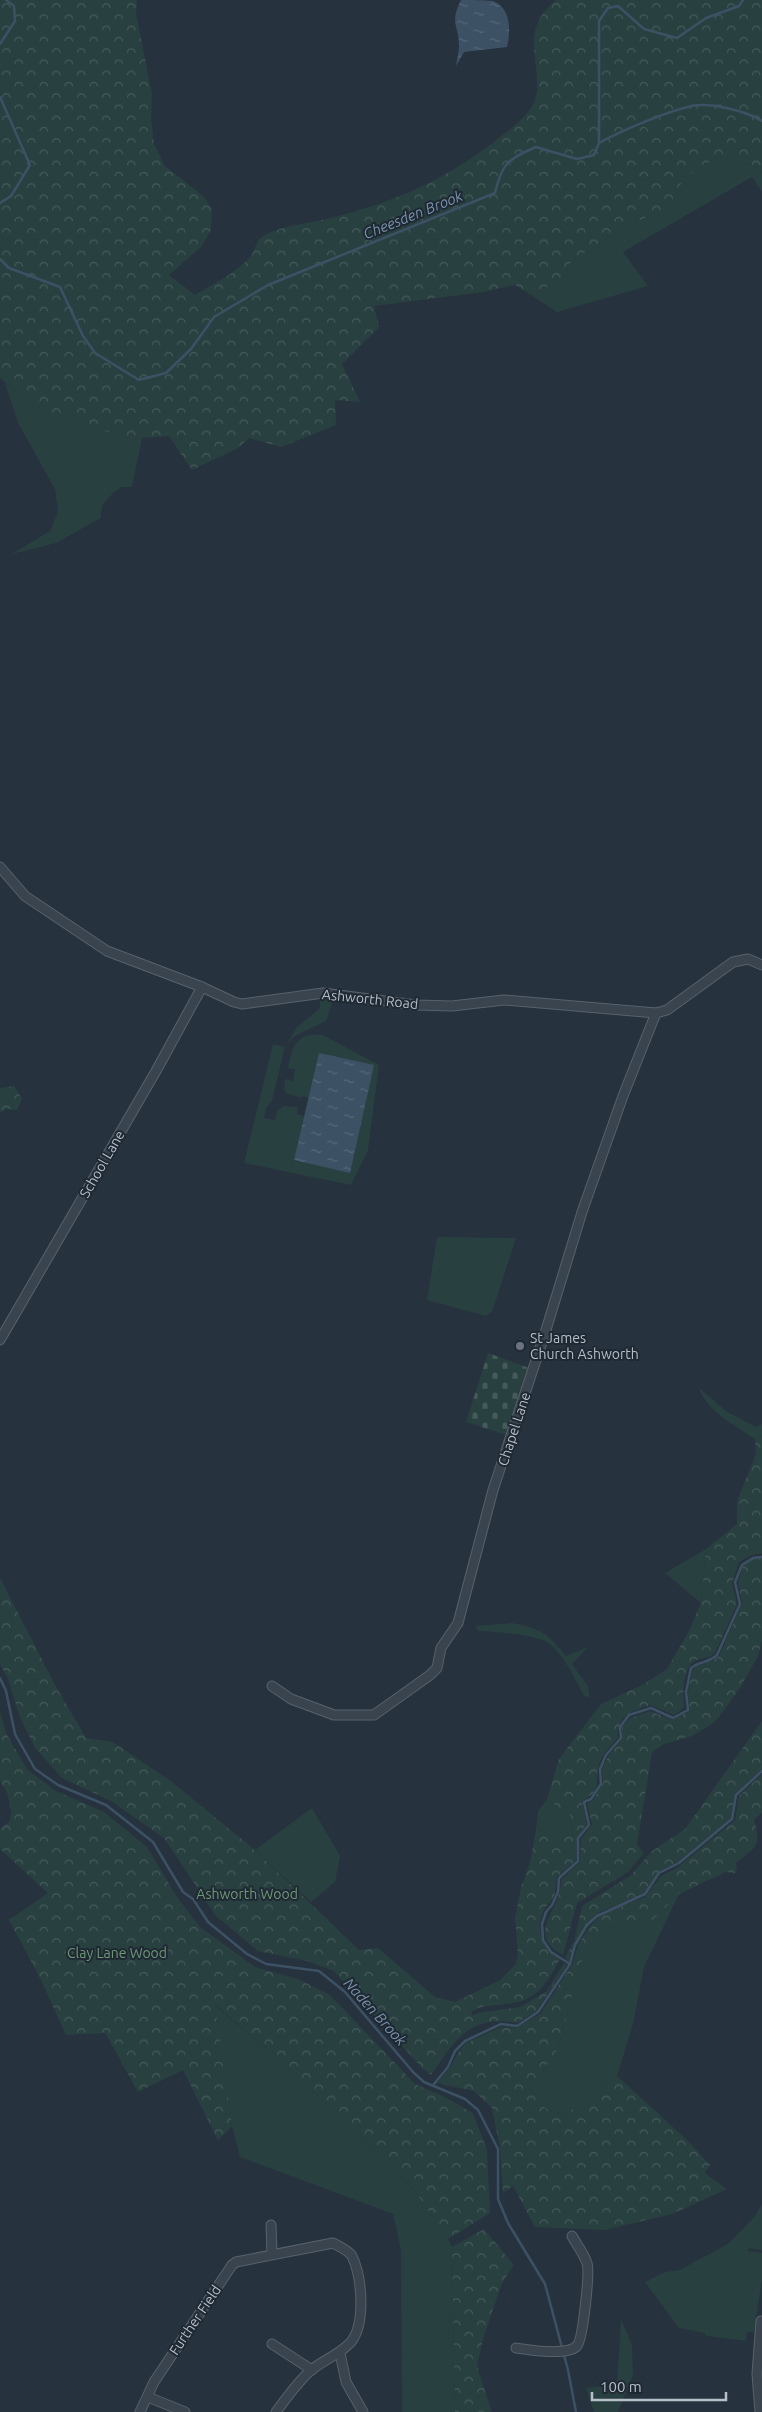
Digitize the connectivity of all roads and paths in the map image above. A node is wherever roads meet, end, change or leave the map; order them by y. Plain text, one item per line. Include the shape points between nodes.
1 (0, 867) edge
2 (762, 965) edge
3 (202, 987) junction
4 (656, 1013) junction
5 (0, 1340) edge
6 (272, 1686) dead end
7 (271, 2225) dead end
8 (572, 2236) dead end
9 (272, 2254) junction
10 (761, 2321) dead end
11 (272, 2344) dead end
12 (516, 2348) dead end
13 (340, 2353) junction
14 (312, 2370) junction
15 (148, 2397) junction
16 (760, 2410) edge
17 (140, 2412) edge
18 (185, 2412) edge
19 (276, 2412) edge
20 (363, 2412) edge

1 - 3 street, Ashworth Road via 25,896 107,951
2 - 4 street via 748,960 733,962 667,1010
3 - 4 street, Ashworth Road via 242,1004 323,993 416,1005 452,1006 504,1000
3 - 5 street, School Lane
4 - 6 street, Chapel Lane via 582,1212 493,1490 458,1623 441,1648 437,1668 374,1715 334,1715 291,1699
7 - 9 street
8 - 12 street via 588,2264 583,2334 574,2348 560,2351
9 - 13 street, Further Field via 333,2243 352,2256 361,2288 359,2322 352,2340
9 - 15 street, Further Field via 232,2265 154,2382
10 - 16 street via 757,2374
11 - 14 street
13 - 14 street
13 - 20 street via 346,2382
14 - 19 street via 294,2387
15 - 17 street, Further Field
15 - 18 street

